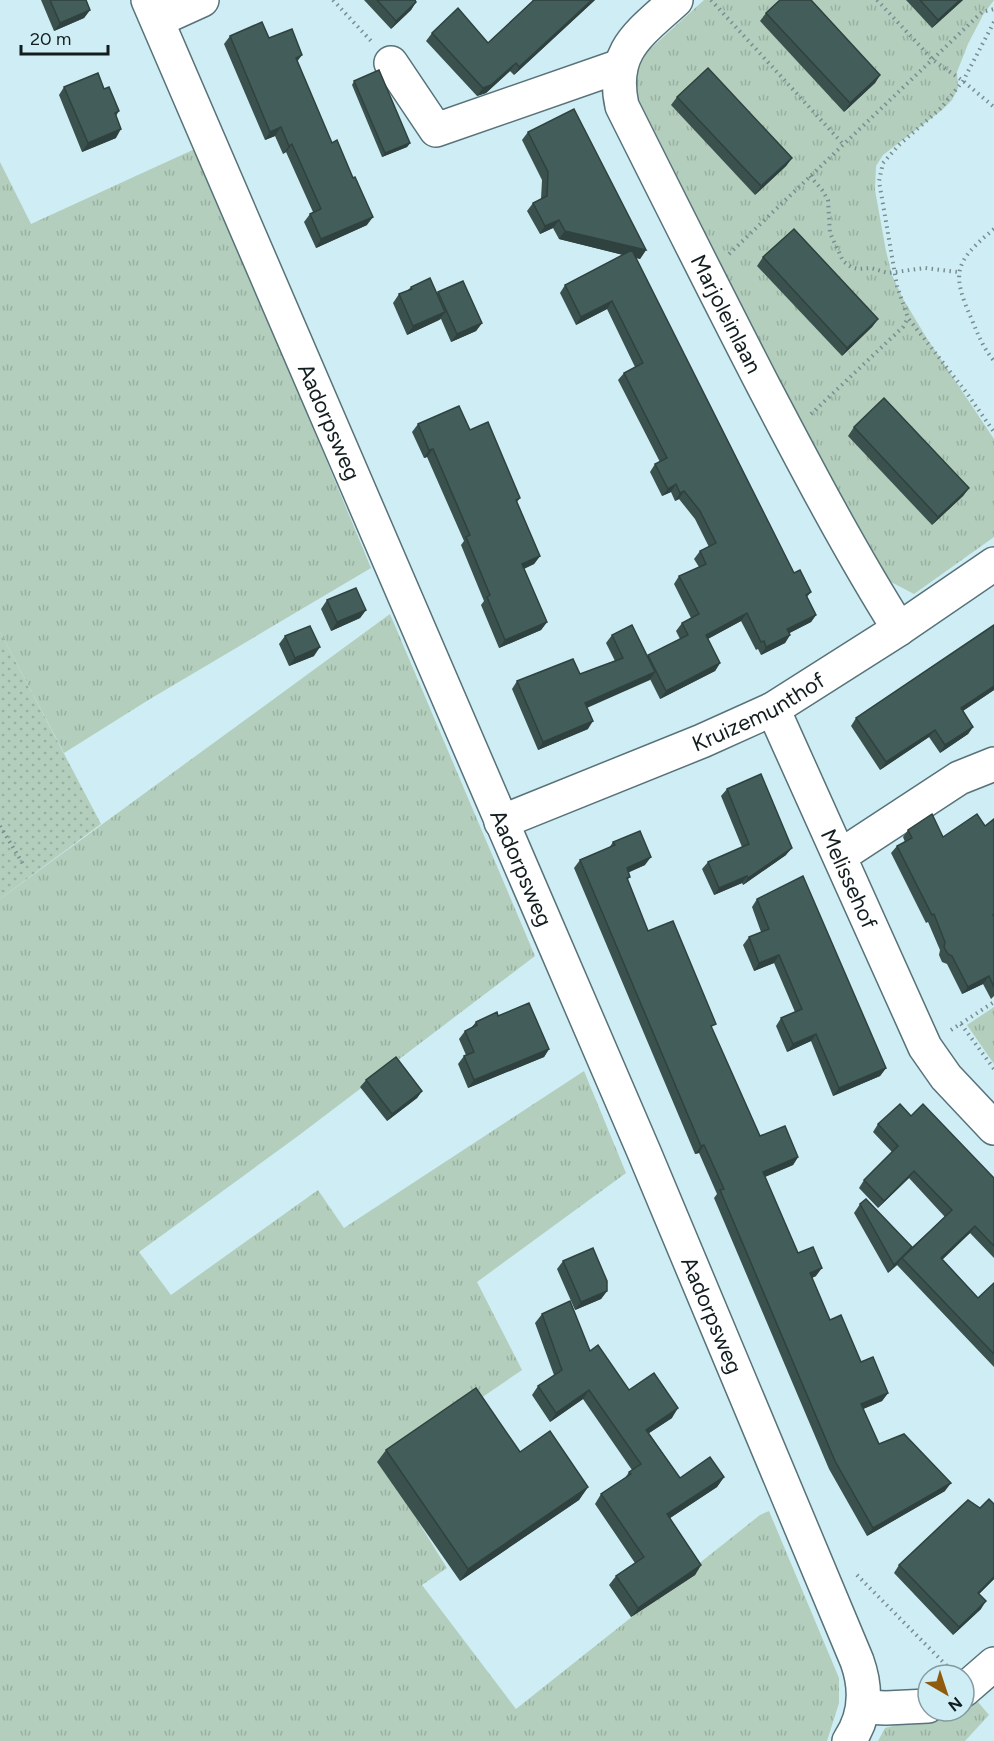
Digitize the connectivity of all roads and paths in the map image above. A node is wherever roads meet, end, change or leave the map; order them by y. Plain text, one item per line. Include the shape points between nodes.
1 (202, 0) edge
2 (333, 0) edge
3 (676, 0) edge
4 (711, 0) edge
5 (877, 0) edge
6 (994, 9) edge
7 (153, 10) edge
8 (994, 22) edge
9 (933, 60) junction
10 (391, 63) joint
11 (620, 66) junction
12 (963, 81) junction
13 (994, 106) edge
14 (843, 144) junction
15 (810, 176) junction
16 (994, 230) edge
17 (704, 271) junction
18 (958, 272) junction
19 (895, 273) junction
20 (908, 318) junction
21 (994, 361) edge
22 (994, 432) edge
23 (789, 435) junction
24 (994, 564) edge
25 (900, 629) junction
26 (773, 709) junction
27 (994, 764) edge
28 (501, 822) junction
29 (0, 826) edge
30 (840, 856) junction
31 (23, 864) dead end
32 (994, 1002) edge
33 (961, 1024) junction
34 (925, 1047) junction
35 (994, 1069) edge
36 (994, 1128) edge
37 (856, 1575) dead end
38 (941, 1663) edge
39 (994, 1664) edge
40 (976, 1672) edge
41 (863, 1707) junction
42 (916, 1707) edge
43 (849, 1741) edge

1 - 7 street
2 - 10 path
3 - 11 street, Marjoleinlaan via 635,38
4 - 14 path
5 - 9 path
6 - 9 path via 982,12
7 - 28 street, Aadorpsweg
8 - 12 path
9 - 12 path
9 - 14 path
10 - 11 street via 436,130
11 - 17 street, Marjoleinlaan via 618,88 622,106
12 - 13 path
12 - 19 path via 941,108 883,163 879,181
14 - 15 path
15 - 17 path via 726,256
15 - 19 path via 828,200 830,233 843,261 858,269
16 - 18 path via 965,256
17 - 23 street, Marjoleinlaan
18 - 19 path via 925,268
18 - 21 path via 960,293 977,334
19 - 20 path
20 - 22 path
20 - 23 path
23 - 25 street, Marjoleinlaan via 857,563
24 - 25 street, Kruizemunthof
25 - 26 street, Kruizemunthof
26 - 28 street, Kruizemunthof
26 - 30 street, Melissehof
27 - 30 street via 958,778
28 - 41 street, Aadorpsweg via 857,1661 865,1691
29 - 31 path
30 - 34 street, Melissehof
32 - 33 path
33 - 34 path
33 - 35 path
34 - 36 street, Melissehof via 946,1077
37 - 38 path
39 - 40 street
41 - 42 street
41 - 43 street, Aadorpsweg

